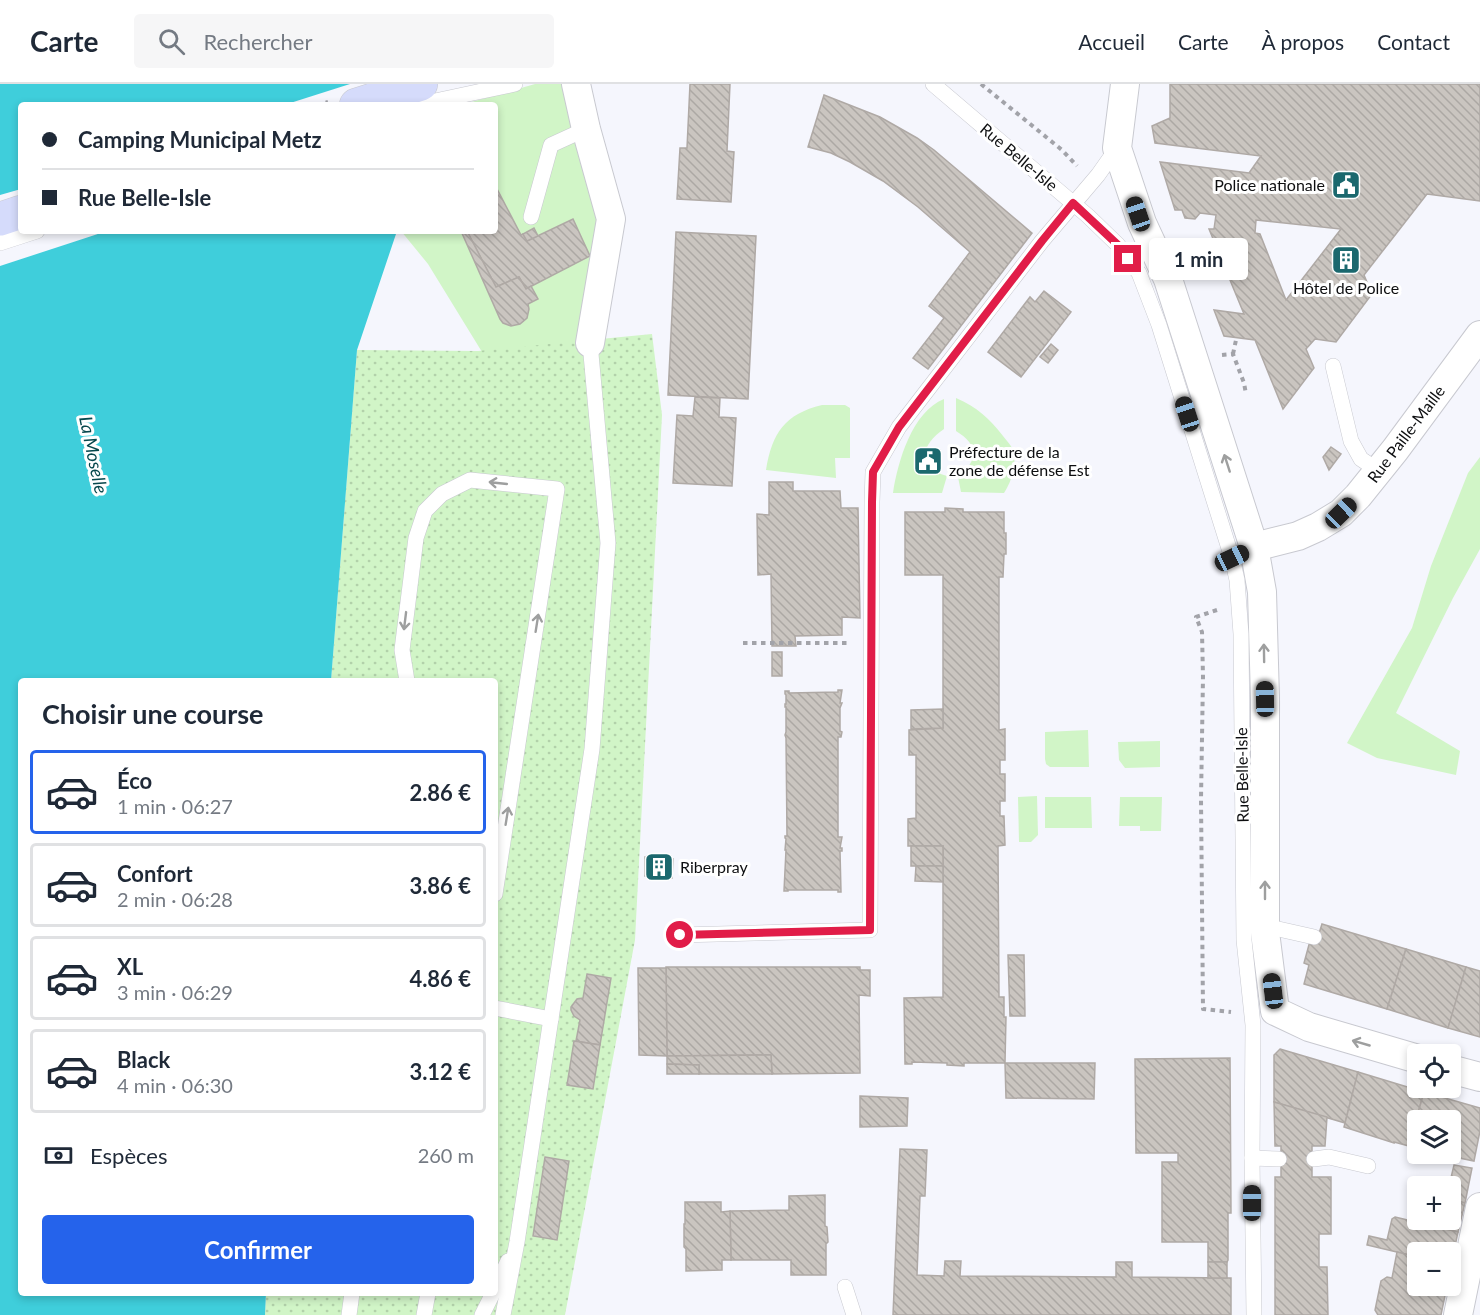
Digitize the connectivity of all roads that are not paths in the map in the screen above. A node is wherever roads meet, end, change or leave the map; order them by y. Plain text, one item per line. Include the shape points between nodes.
1 (515, 84) edge
2 (576, 84) edge
3 (933, 84) edge
4 (1125, 84) edge
5 (426, 97) edge
6 (382, 102) edge
7 (586, 129) junction
8 (1117, 148) junction
9 (1073, 203) junction
10 (18, 213) edge
11 (531, 218) dead end
12 (0, 219) edge
13 (28, 234) edge
14 (0, 243) edge
15 (1480, 335) edge
16 (590, 343) joint
17 (1333, 366) dead end
18 (1379, 471) junction
19 (1243, 552) junction
20 (407, 678) edge
21 (498, 874) edge
22 (1265, 926) junction
23 (680, 935) dead end
24 (1314, 937) dead end
25 (498, 1009) edge
26 (551, 1019) junction
27 (1407, 1056) edge
28 (1461, 1072) edge
29 (1480, 1077) edge
30 (1252, 1158) junction
31 (1314, 1159) dead end
32 (1279, 1160) dead end
33 (1368, 1166) dead end
34 (1480, 1207) edge
35 (517, 1242) junction
36 (498, 1282) edge
37 (845, 1287) dead end
38 (352, 1296) edge
39 (427, 1296) edge
40 (492, 1296) edge
41 (349, 1315) edge
42 (424, 1315) edge
43 (482, 1315) edge
44 (503, 1315) edge
45 (854, 1315) edge
46 (1254, 1315) edge
47 (1458, 1315) edge

1 - 5 lane
2 - 7 street
3 - 9 lane, Rue Belle-Isle
4 - 8 street, Rue Belle-Isle
5 - 6 main road
7 - 11 lane via 550,145
7 - 16 street via 611,219
8 - 9 lane
19 -> 8 street, Rue Belle-Isle via 1168,279 1142,223
9 - 19 lane, Rue Belle-Isle via 1118,245 1139,273
9 - 23 lane via 899,427 873,472 870,930
10 - 12 main road
13 - 14 lane
15 - 18 street, Rue Paille-Maille
16 - 26 lane via 608,543 592,748
17 - 18 lane via 1351,441 1361,459
18 - 19 street, Rue Paille-Maille via 1341,513 1318,527
22 -> 19 street, Rue Belle-Isle via 1262,592
19 - 30 lane, Rue Belle-Isle via 1237,580 1244,940 1253,1024
21 -> 20 lane via 557,489 470,480 442,494 425,511 416,538 402,650
22 - 24 lane
27 -> 22 street, Rue Belle-Isle via 1309,1027 1275,1011
25 - 26 lane
26 - 35 lane
28 - 29 street
30 - 32 lane
30 - 46 lane, Rue Belle-Isle
31 - 33 lane via 1329,1157
34 - 47 street
35 - 36 lane
35 - 44 lane
37 - 45 lane
38 - 41 lane
39 - 42 lane
40 - 43 lane

